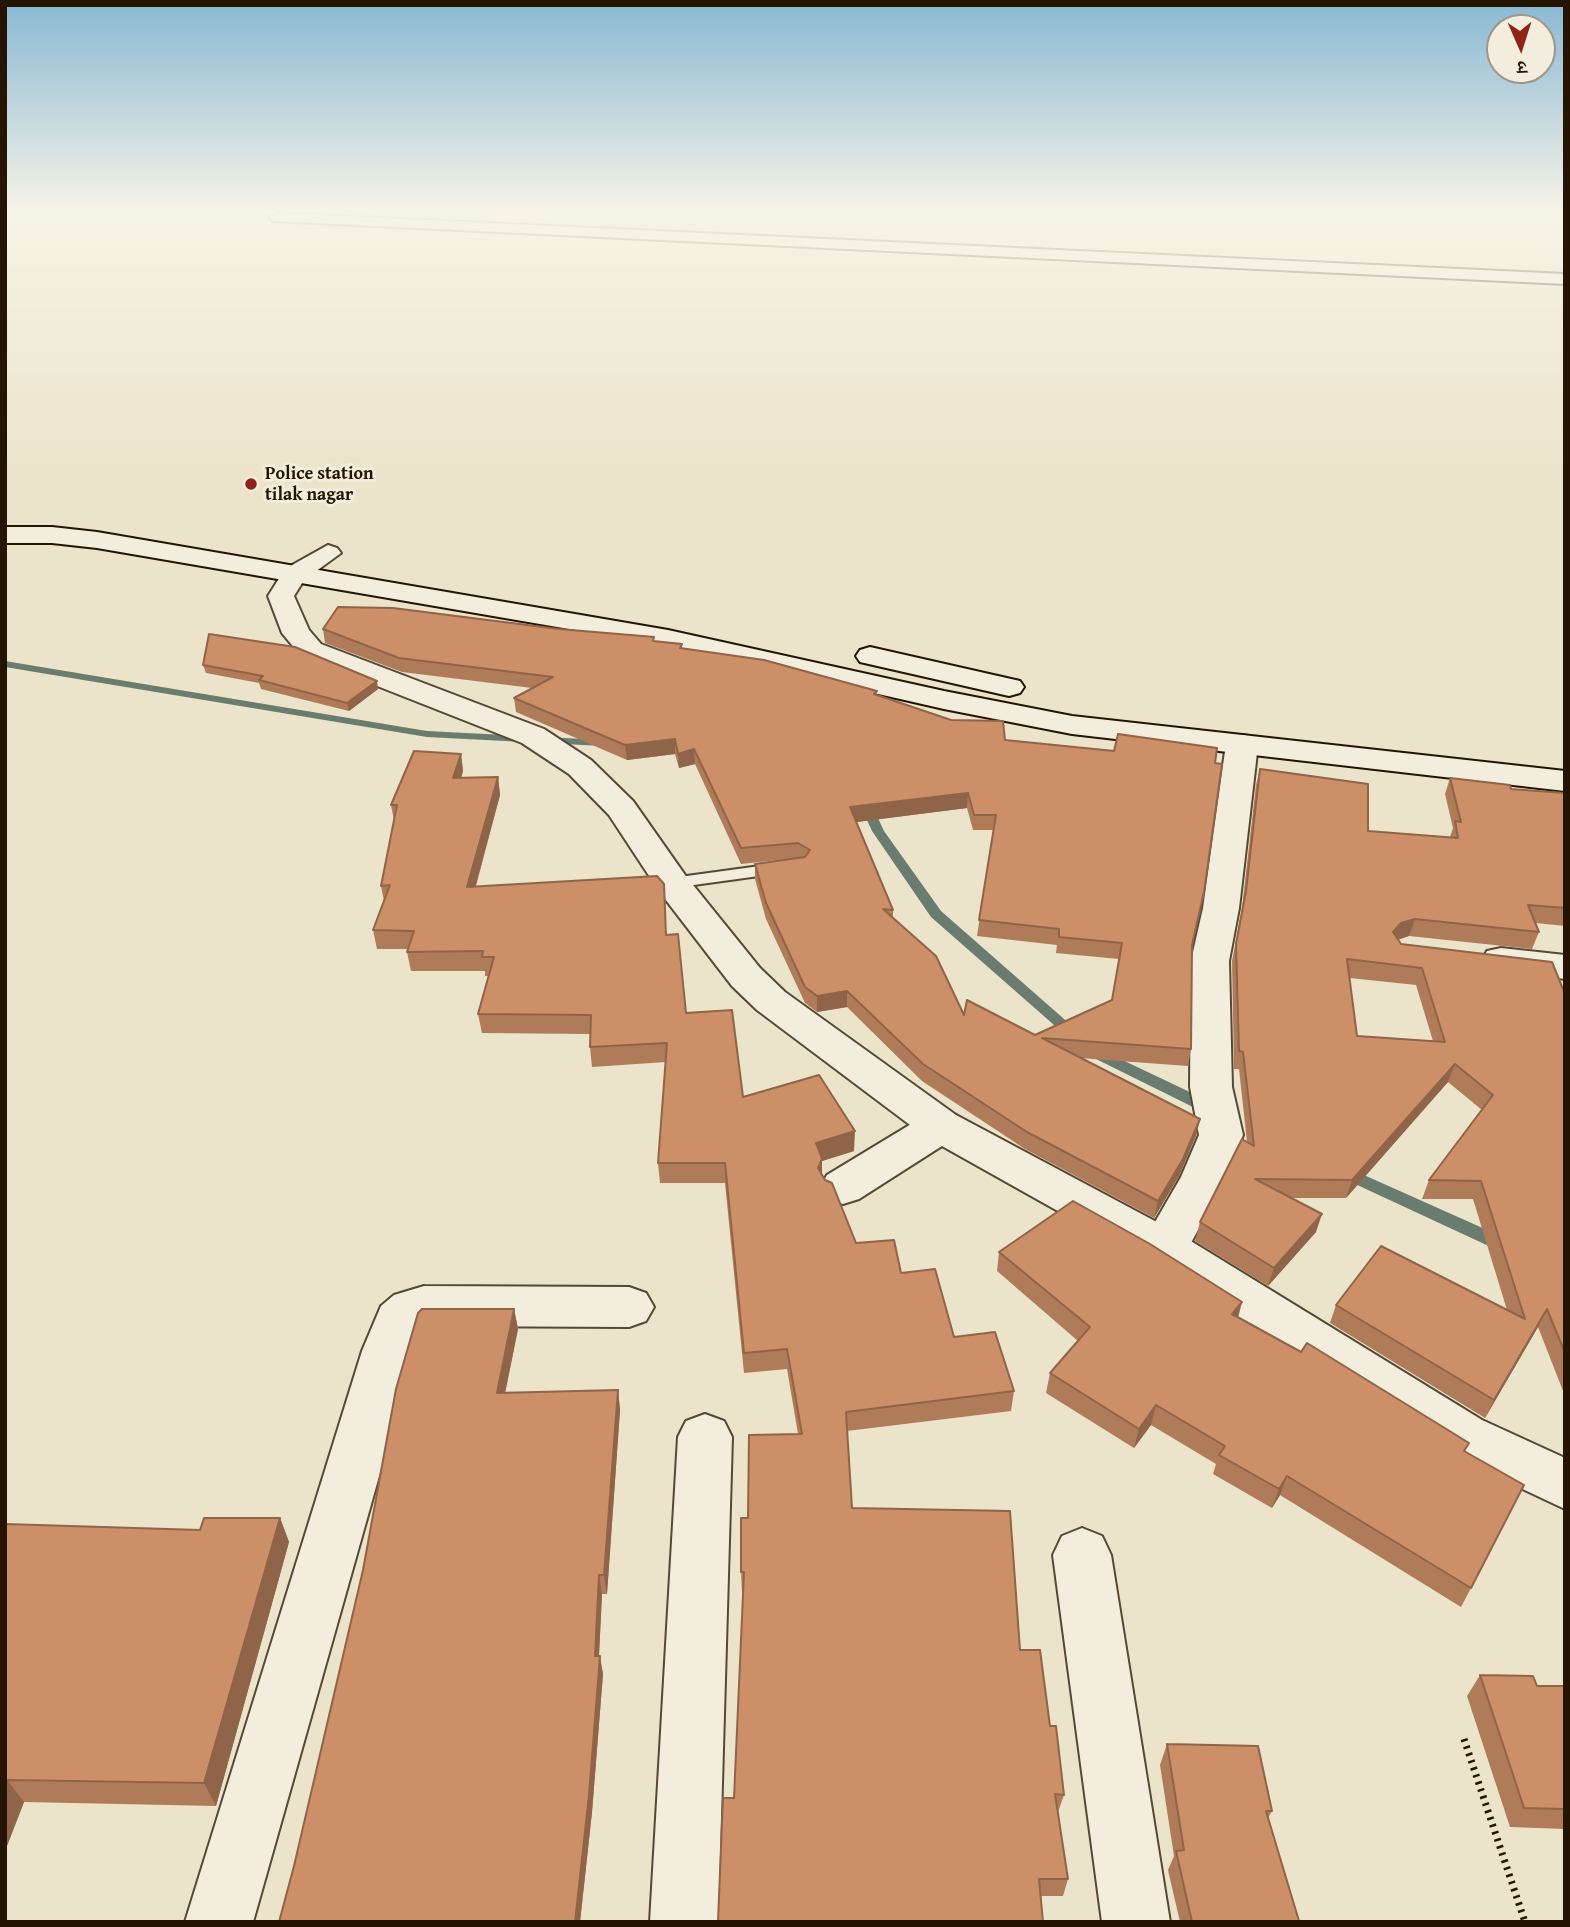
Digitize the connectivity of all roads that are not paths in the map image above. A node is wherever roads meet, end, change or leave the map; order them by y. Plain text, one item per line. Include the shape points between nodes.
1 (5, 517) edge
2 (5, 536) edge
3 (328, 553) junction
4 (294, 575) junction
5 (1241, 744) junction
6 (1565, 758) edge
7 (1565, 781) edge
8 (798, 866) edge
9 (672, 883) junction
10 (1461, 956) edge
11 (1565, 967) edge
12 (941, 1126) junction
13 (843, 1187) dead end
14 (1164, 1248) junction
15 (629, 1307) dead end
16 (705, 1437) dead end
17 (1565, 1485) edge
18 (1082, 1555) dead end
19 (219, 1922) edge
20 (684, 1922) edge
21 (1136, 1922) edge

1 - 3 street via 80,516
2 - 4 street via 97,540
3 - 4 street
3 - 6 street via 681,615 1078,702
4 - 5 street via 668,638 1072,725
4 - 9 street via 281,596 296,633 311,650 534,736 580,767 621,808
5 - 7 street
5 - 14 street via 1210,961 1211,1087 1221,1135 1203,1179
8 - 9 lane
9 - 12 street via 771,1002
10 - 11 street
12 - 13 street
12 - 14 street
14 - 17 street via 1462,1436
15 - 19 street via 424,1306 411,1309 399,1320
16 - 20 street
18 - 21 street

